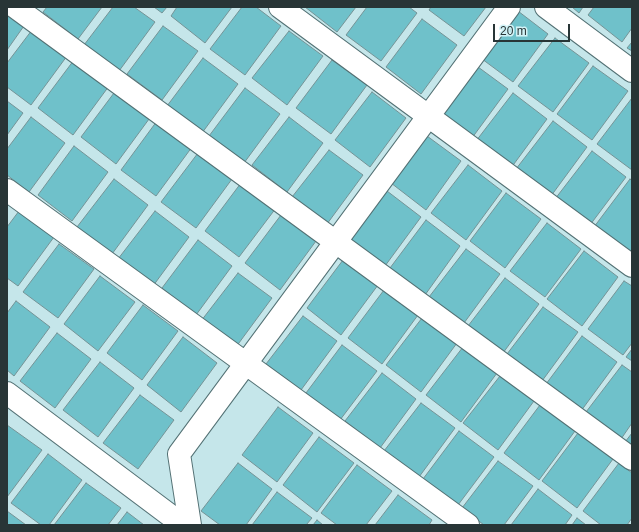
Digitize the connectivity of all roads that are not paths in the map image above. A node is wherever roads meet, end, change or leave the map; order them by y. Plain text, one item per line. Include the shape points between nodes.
1 (15, 7) edge
2 (280, 7) edge
3 (509, 7) edge
4 (546, 7) edge
5 (632, 71) edge
6 (428, 116) junction
7 (7, 190) edge
8 (335, 241) junction
9 (632, 266) edge
10 (246, 364) junction
11 (7, 393) edge
12 (632, 458) edge
13 (183, 525) edge
14 (190, 525) edge
15 (468, 525) edge

1 - 8 street
2 - 6 street
3 - 6 street
4 - 5 street
6 - 8 street
6 - 9 street
7 - 10 street
8 - 10 street
8 - 12 street
10 - 14 street via 179,454
10 - 15 street
11 - 13 street

